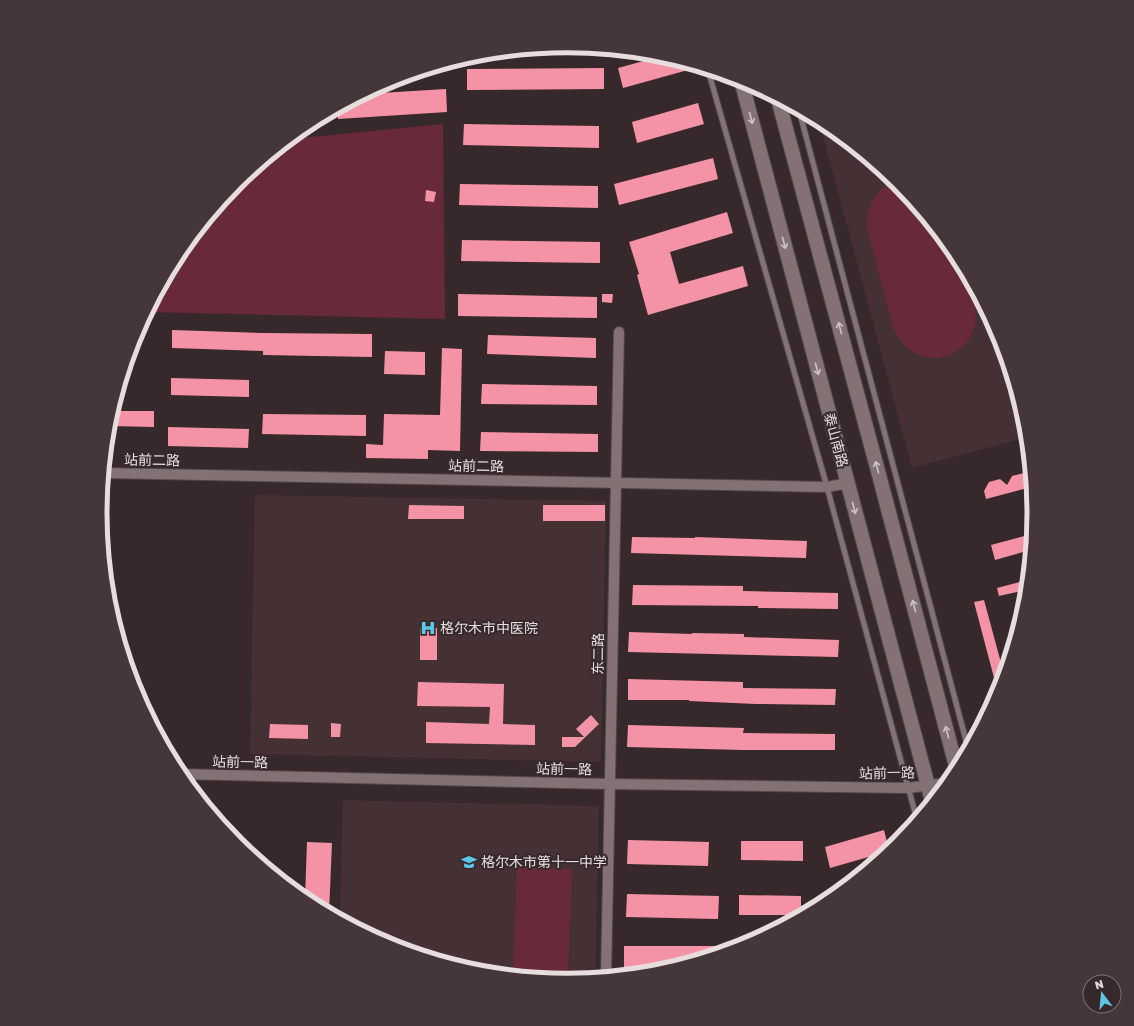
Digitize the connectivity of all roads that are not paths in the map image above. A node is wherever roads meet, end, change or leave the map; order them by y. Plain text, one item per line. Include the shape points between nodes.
1 (710, 76) edge
2 (742, 88) edge
3 (780, 105) edge
4 (801, 117) edge
5 (619, 332) dead end
6 (109, 473) edge
7 (616, 483) junction
8 (848, 483) junction
9 (827, 487) junction
10 (966, 741) edge
11 (954, 760) edge
12 (189, 774) edge
13 (610, 784) junction
14 (938, 784) edge
15 (928, 786) junction
16 (908, 788) junction
17 (930, 795) edge
18 (915, 814) edge
19 (606, 971) edge

1 - 9 lane
2 -> 8 street, 泰山南路
11 -> 3 street
4 - 10 lane
5 - 7 street, 东二路
6 - 7 street, 站前二路
7 - 9 street, 站前二路
7 - 13 street, 东二路
8 - 9 street, 站前二路
8 -> 15 street, 泰山南路
9 - 16 lane
12 - 13 street, 站前一路
13 - 16 street, 站前一路
13 - 19 street, 东二路
14 - 15 street, 站前一路
15 - 16 street, 站前一路
15 - 17 street, 泰山南路
16 - 18 lane

